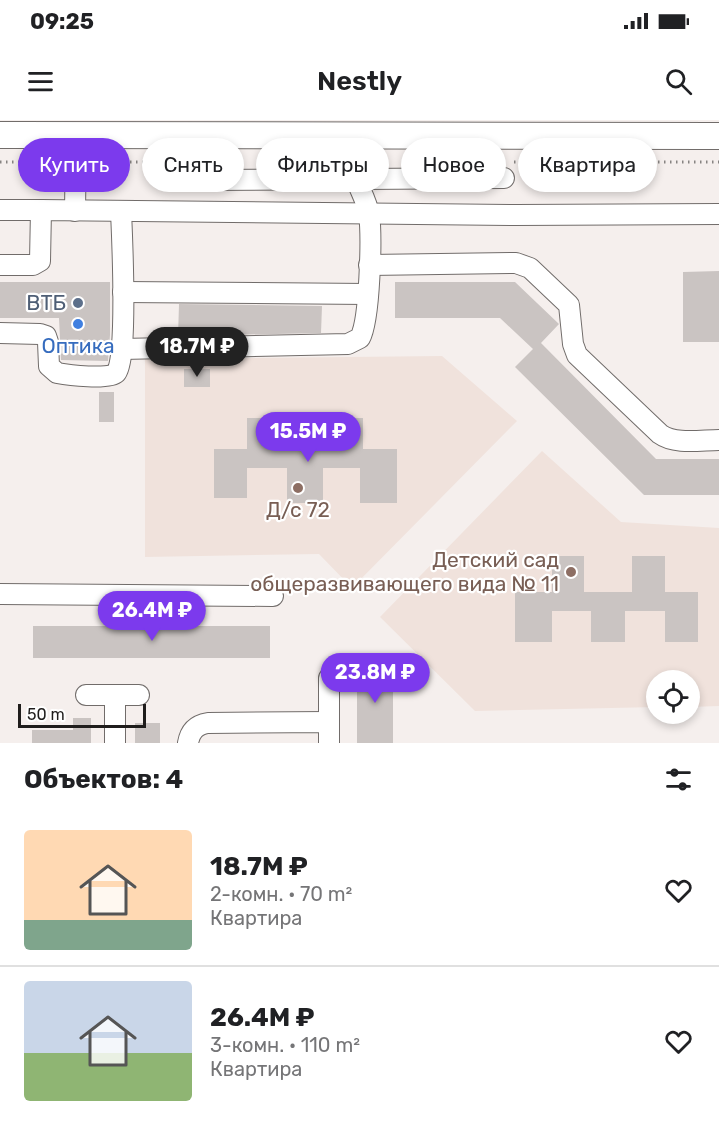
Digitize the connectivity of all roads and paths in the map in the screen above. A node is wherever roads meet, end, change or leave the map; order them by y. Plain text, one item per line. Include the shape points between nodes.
1 (0, 135) edge
2 (76, 135) junction
3 (719, 136) edge
4 (361, 192) edge
5 (0, 210) edge
6 (41, 210) junction
7 (75, 211) junction
8 (121, 211) junction
9 (369, 214) junction
10 (719, 214) edge
11 (369, 265) junction
12 (0, 266) edge
13 (123, 292) junction
14 (368, 294) junction
15 (0, 333) edge
16 (122, 350) junction
17 (719, 440) edge
18 (0, 594) edge
19 (273, 596) dead end
20 (329, 678) dead end
21 (86, 695) dead end
22 (115, 695) junction
23 (139, 695) dead end
24 (328, 722) junction
25 (115, 743) edge
26 (188, 743) edge
27 (329, 743) edge

1 - 2 main road
2 - 3 main road
2 - 7 lane
4 - 9 lane
5 - 6 lane
6 - 7 lane
6 - 12 lane via 38,263
7 - 8 lane
8 - 9 lane
8 - 13 lane
9 - 10 lane
9 - 11 lane
11 - 14 lane
11 - 17 lane via 526,266 569,305 577,356 660,434 676,440
13 - 14 lane
13 - 16 lane
14 - 16 lane via 363,333 348,344
15 - 16 lane via 43,334 48,342 50,366 62,374 112,375 120,368
18 - 19 lane
20 - 24 lane
21 - 22 lane
22 - 23 lane
22 - 25 lane
24 - 26 lane via 200,724
24 - 27 lane

